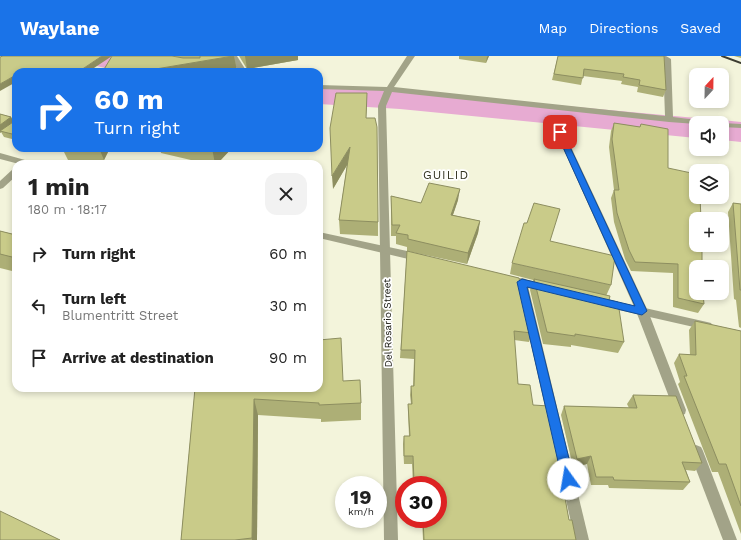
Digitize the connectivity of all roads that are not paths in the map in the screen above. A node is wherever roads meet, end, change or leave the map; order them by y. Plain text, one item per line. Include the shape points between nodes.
1 (233, 56) edge
2 (411, 56) edge
3 (660, 56) edge
4 (240, 68) edge
5 (323, 87) edge
6 (388, 91) junction
7 (669, 120) junction
8 (689, 122) edge
9 (729, 125) edge
10 (741, 126) edge
11 (560, 132) dead end
12 (0, 156) edge
13 (13, 160) edge
14 (12, 175) edge
15 (0, 186) edge
16 (323, 236) edge
17 (386, 250) junction
18 (431, 261) edge
19 (499, 277) edge
20 (522, 282) junction
21 (559, 292) edge
22 (597, 301) edge
23 (642, 311) junction
24 (718, 329) edge
25 (685, 422) edge
26 (690, 437) edge
27 (391, 540) edge
28 (582, 540) edge
29 (730, 540) edge

1 - 4 street
2 - 6 street
3 - 7 street via 667,59
5 - 6 street
6 - 7 street
6 - 17 street, Del Rosario Street via 382,106
7 - 8 street
9 - 10 street
11 - 23 street
12 - 13 street
14 - 15 street
16 - 17 street
17 - 18 street
17 - 27 street, Del Rosario Street
19 - 20 street
20 - 21 street
20 - 28 street
22 - 23 street
23 - 24 street
23 - 25 street
26 - 29 street

